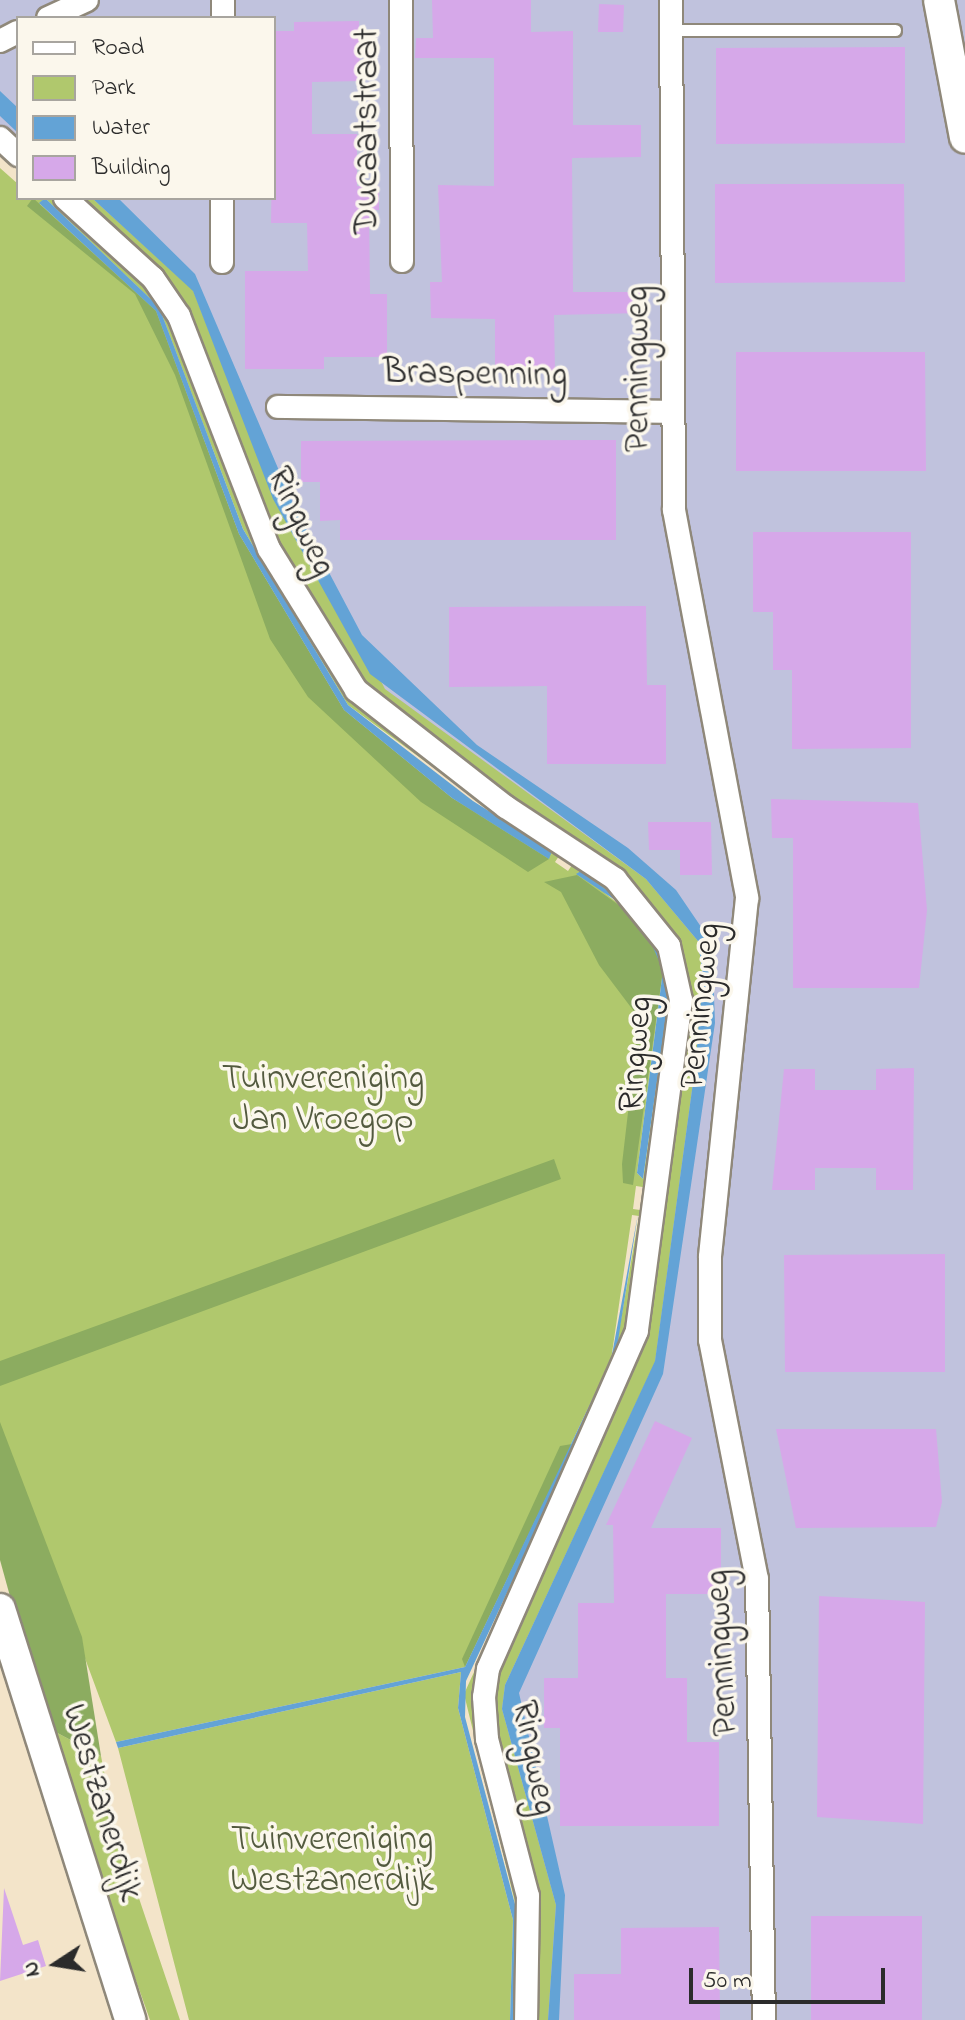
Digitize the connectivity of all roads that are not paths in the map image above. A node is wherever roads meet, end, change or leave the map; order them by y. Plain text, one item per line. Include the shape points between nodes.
1 (87, 0) edge
2 (401, 0) edge
3 (671, 0) edge
4 (939, 0) edge
5 (52, 16) edge
6 (671, 30) junction
7 (895, 30) dead end
8 (0, 138) edge
9 (965, 138) edge
10 (16, 153) edge
11 (67, 200) edge
12 (222, 200) edge
13 (402, 261) dead end
14 (222, 262) dead end
15 (278, 407) dead end
16 (672, 412) junction
17 (0, 1609) edge
18 (130, 2020) edge
19 (526, 2020) edge
20 (764, 2020) edge

1 - 5 street
2 - 13 street, Ducaatstraat
3 - 6 street, Penningweg
4 - 9 street
6 - 7 lane
6 - 16 street, Penningweg
8 - 10 street
11 - 19 street, Ringweg via 153,278 179,316 269,549 356,690 506,807 615,879 669,946 681,1000 637,1331 488,1669 484,1697 487,1739 528,1896
12 - 14 street
15 - 16 street, Braspenning
16 - 20 street, Penningweg via 674,510 747,898 710,1257 710,1340 757,1579
17 - 18 street, Westzanerdijk

